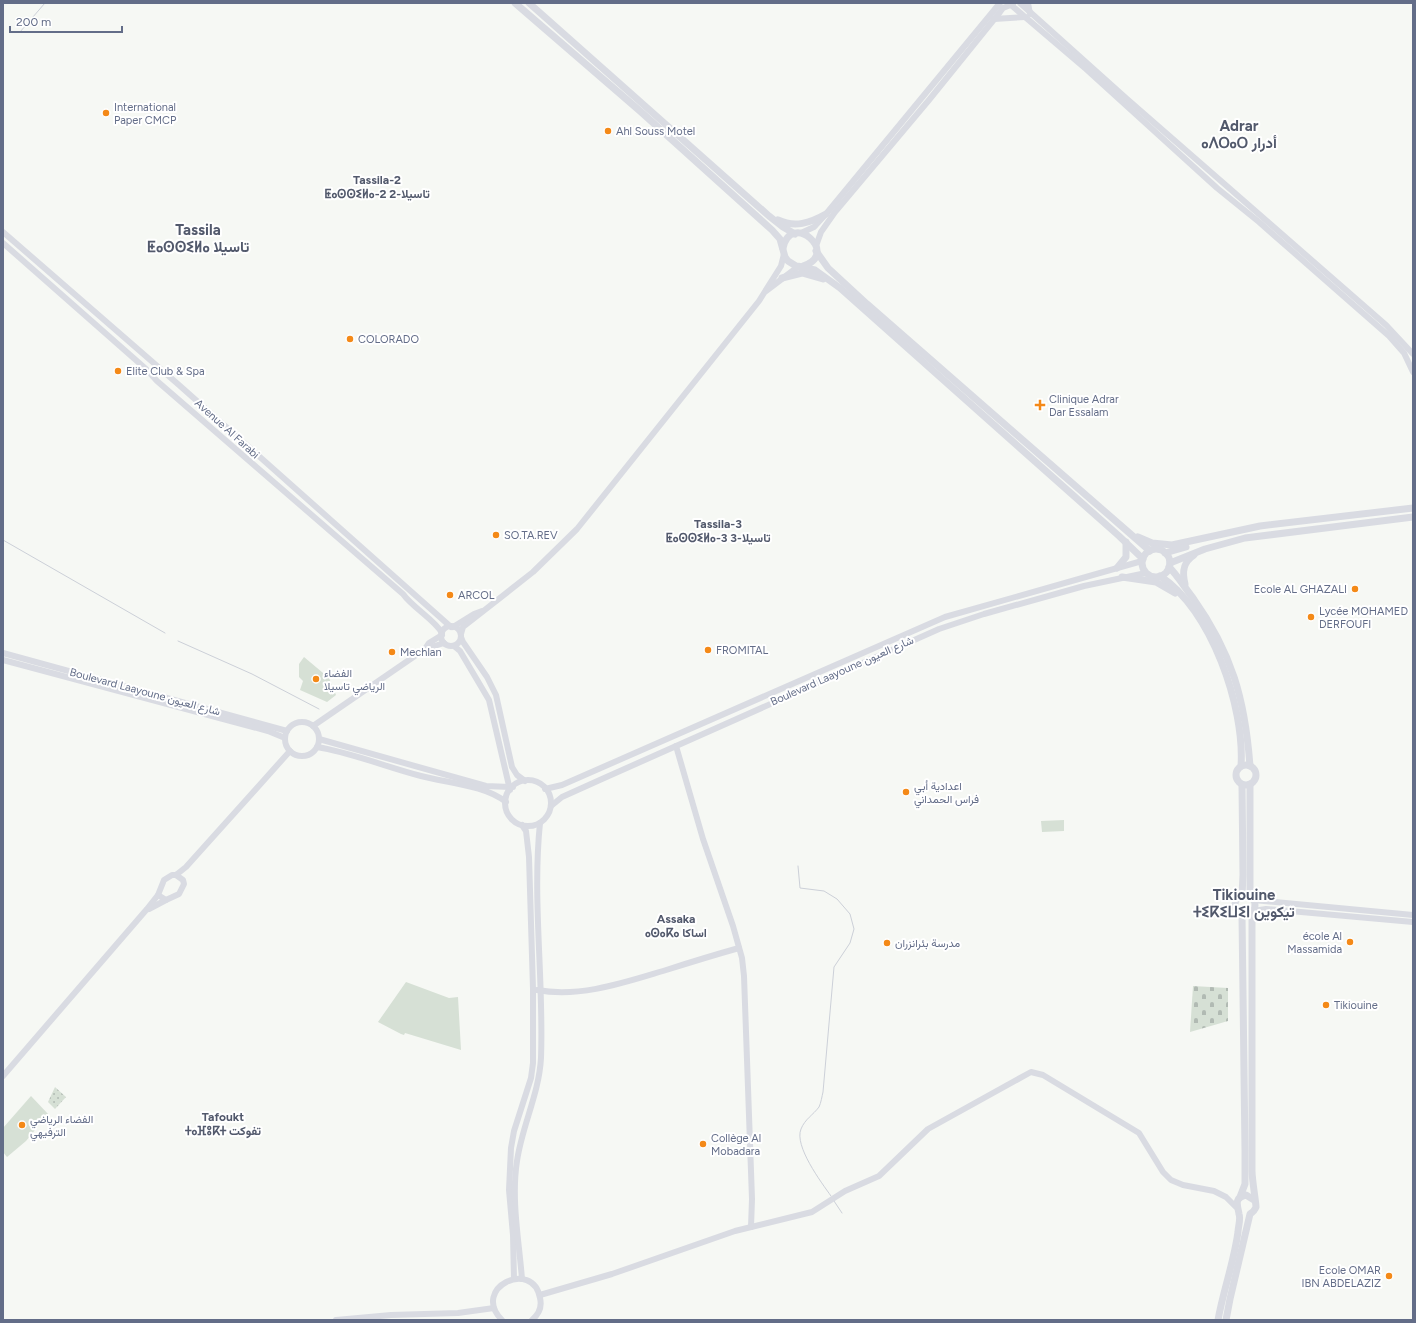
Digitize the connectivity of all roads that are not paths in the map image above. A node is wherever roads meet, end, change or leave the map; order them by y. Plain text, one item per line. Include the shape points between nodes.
1 (515, 3) edge
2 (529, 3) edge
3 (1000, 3) edge
4 (1020, 3) edge
5 (1028, 3) edge
6 (1009, 4) edge
7 (1027, 15) junction
8 (994, 18) junction
9 (826, 214) junction
10 (769, 216) junction
11 (3, 232) edge
12 (798, 233) junction
13 (3, 243) edge
14 (816, 249) junction
15 (784, 251) junction
16 (801, 266) junction
17 (782, 278) junction
18 (840, 288) junction
19 (766, 291) junction
20 (1413, 354) edge
21 (1413, 372) edge
22 (1413, 508) edge
23 (1413, 517) edge
24 (1125, 530) junction
25 (1202, 540) junction
26 (1126, 542) junction
27 (1150, 551) junction
28 (1165, 553) junction
29 (1196, 553) junction
30 (1143, 560) junction
31 (1170, 565) junction
32 (1117, 568) junction
33 (1146, 573) junction
34 (1160, 576) junction
35 (1122, 577) junction
36 (1186, 595) junction
37 (482, 612) junction
38 (452, 627) junction
39 (442, 634) junction
40 (461, 635) junction
41 (444, 643) junction
42 (454, 646) junction
43 (425, 649) junction
44 (3, 653) edge
45 (3, 660) edge
46 (313, 726) junction
47 (287, 731) junction
48 (285, 738) junction
49 (319, 739) junction
50 (676, 746) junction
51 (317, 747) junction
52 (290, 751) junction
53 (1241, 766) junction
54 (1250, 766) junction
55 (525, 781) junction
56 (1246, 784) junction
57 (510, 788) junction
58 (545, 788) junction
59 (506, 802) junction
60 (551, 806) junction
61 (540, 823) junction
62 (522, 825) junction
63 (190, 863) junction
64 (176, 875) junction
65 (183, 880) junction
66 (158, 895) junction
67 (1242, 896) junction
68 (1252, 899) junction
69 (166, 900) junction
70 (147, 909) junction
71 (1253, 912) junction
72 (1242, 915) junction
73 (1413, 915) edge
74 (1413, 922) edge
75 (739, 948) junction
76 (533, 989) junction
77 (541, 990) junction
78 (3, 1076) edge
79 (1226, 1197) junction
80 (1239, 1198) junction
81 (1254, 1200) junction
82 (1238, 1210) junction
83 (1250, 1214) junction
84 (751, 1227) junction
85 (514, 1279) junction
86 (522, 1279) junction
87 (540, 1295) junction
88 (494, 1308) junction
89 (336, 1320) edge
90 (502, 1320) edge
91 (532, 1320) edge
92 (1218, 1320) edge
93 (1226, 1320) edge

1 - 15 highway via 772,230 780,239
2 - 10 highway
3 - 9 street
4 - 7 street
5 - 7 street
6 - 7 street
6 - 8 street
7 - 8 street
7 - 20 street via 1386,325
7 - 21 street via 1217,188 1389,336 1404,353
8 - 14 street via 930,100 835,212 823,228
9 - 10 highway via 796,225
9 - 12 street via 814,226
10 - 12 highway via 783,227
11 - 38 street, Avenue Al Farabi
12 - 14 highway via 811,237
12 - 15 highway via 787,239
13 - 39 street, Avenue Al Farabi via 160,384 403,594 438,626
14 - 16 highway via 813,259
14 - 24 highway via 828,268 867,304
15 - 16 highway via 788,261
15 - 19 street via 781,266
16 - 17 street
16 - 18 highway via 815,270
17 - 18 highway via 797,273 809,274
17 - 19 street
18 - 26 highway
19 - 37 street via 577,529 533,572
22 - 25 highway via 1253,527
23 - 29 highway via 1268,534 1245,538
24 - 25 highway via 1159,545
24 - 27 highway
25 - 28 highway
26 - 30 highway
26 - 32 highway via 1126,557
27 - 28 highway via 1161,550
27 - 30 highway
28 - 31 highway
29 - 31 highway
29 - 36 highway via 1190,557 1184,568
30 - 32 street, Boulevard Laayoune شارع العيون
30 - 33 highway
31 - 34 highway
31 - 36 highway
32 - 58 street, Boulevard Laayoune شارع العيون via 945,617 562,785
33 - 34 highway
33 - 35 street, Boulevard Laayoune شارع العيون
34 - 36 highway
35 - 36 highway via 1156,582
35 - 50 street, Boulevard Laayoune شارع العيون via 939,628
36 - 53 highway via 1226,672 1239,723
36 - 54 highway via 1216,633 1232,669 1245,714
37 - 38 street
37 - 40 street via 463,627
38 - 39 street via 446,628
38 - 40 street
39 - 41 street
39 - 43 street
40 - 42 street
40 - 55 street via 494,690 512,767
41 - 42 street
41 - 43 street
42 - 57 street via 460,651 487,696
43 - 46 street
44 - 47 street, Boulevard Laayoune شارع العيون
45 - 48 street, Boulevard Laayoune شارع العيون via 268,731
46 - 47 street via 302,722 292,725
46 - 49 street
47 - 48 street
48 - 52 street
49 - 51 street
49 - 57 street via 486,786
50 - 60 street, Boulevard Laayoune شارع العيون via 562,797
50 - 75 street via 713,872
51 - 52 street via 307,755 298,756
51 - 59 street via 485,791
52 - 63 street
53 - 54 highway
53 - 56 highway via 1236,775 1237,781
54 - 56 highway via 1256,776 1254,781
55 - 57 street
55 - 58 street via 536,782
56 - 67 highway
56 - 68 highway
57 - 59 street
58 - 60 street via 550,796
59 - 62 street via 510,817
60 - 61 street
61 - 62 street via 532,826
61 - 77 street via 537,853
62 - 76 street via 526,831 528,851
63 - 64 street
63 - 65 street
64 - 65 street
64 - 66 street via 164,880
65 - 69 street via 182,891 177,897
66 - 69 street
66 - 70 street
67 - 68 highway
67 - 72 highway via 1236,905 1237,911
68 - 71 highway via 1255,905
68 - 73 street
69 - 70 street
70 - 78 street
71 - 72 highway
71 - 74 street via 1266,909
71 - 81 highway via 1251,1154
72 - 80 highway via 1245,1184
75 - 77 street via 615,985 578,991
75 - 84 street via 744,972
76 - 77 street
76 - 85 street via 532,1073 514,1132 509,1177
77 - 86 street via 539,1076 521,1140 516,1174
79 - 80 street
79 - 82 street
79 - 84 street via 1171,1180 1163,1172 1139,1133 1088,1101 1034,1072 1024,1075 928,1129 879,1176 837,1196 812,1212
80 - 81 highway via 1246,1195
80 - 82 highway
81 - 83 highway via 1256,1207
82 - 83 highway via 1243,1214
82 - 92 highway via 1237,1238
83 - 93 highway
84 - 87 street via 608,1276
85 - 86 street
85 - 88 street via 502,1283 497,1290
86 - 87 street via 531,1283
87 - 91 street via 540,1309
88 - 89 street via 458,1313
88 - 90 street

